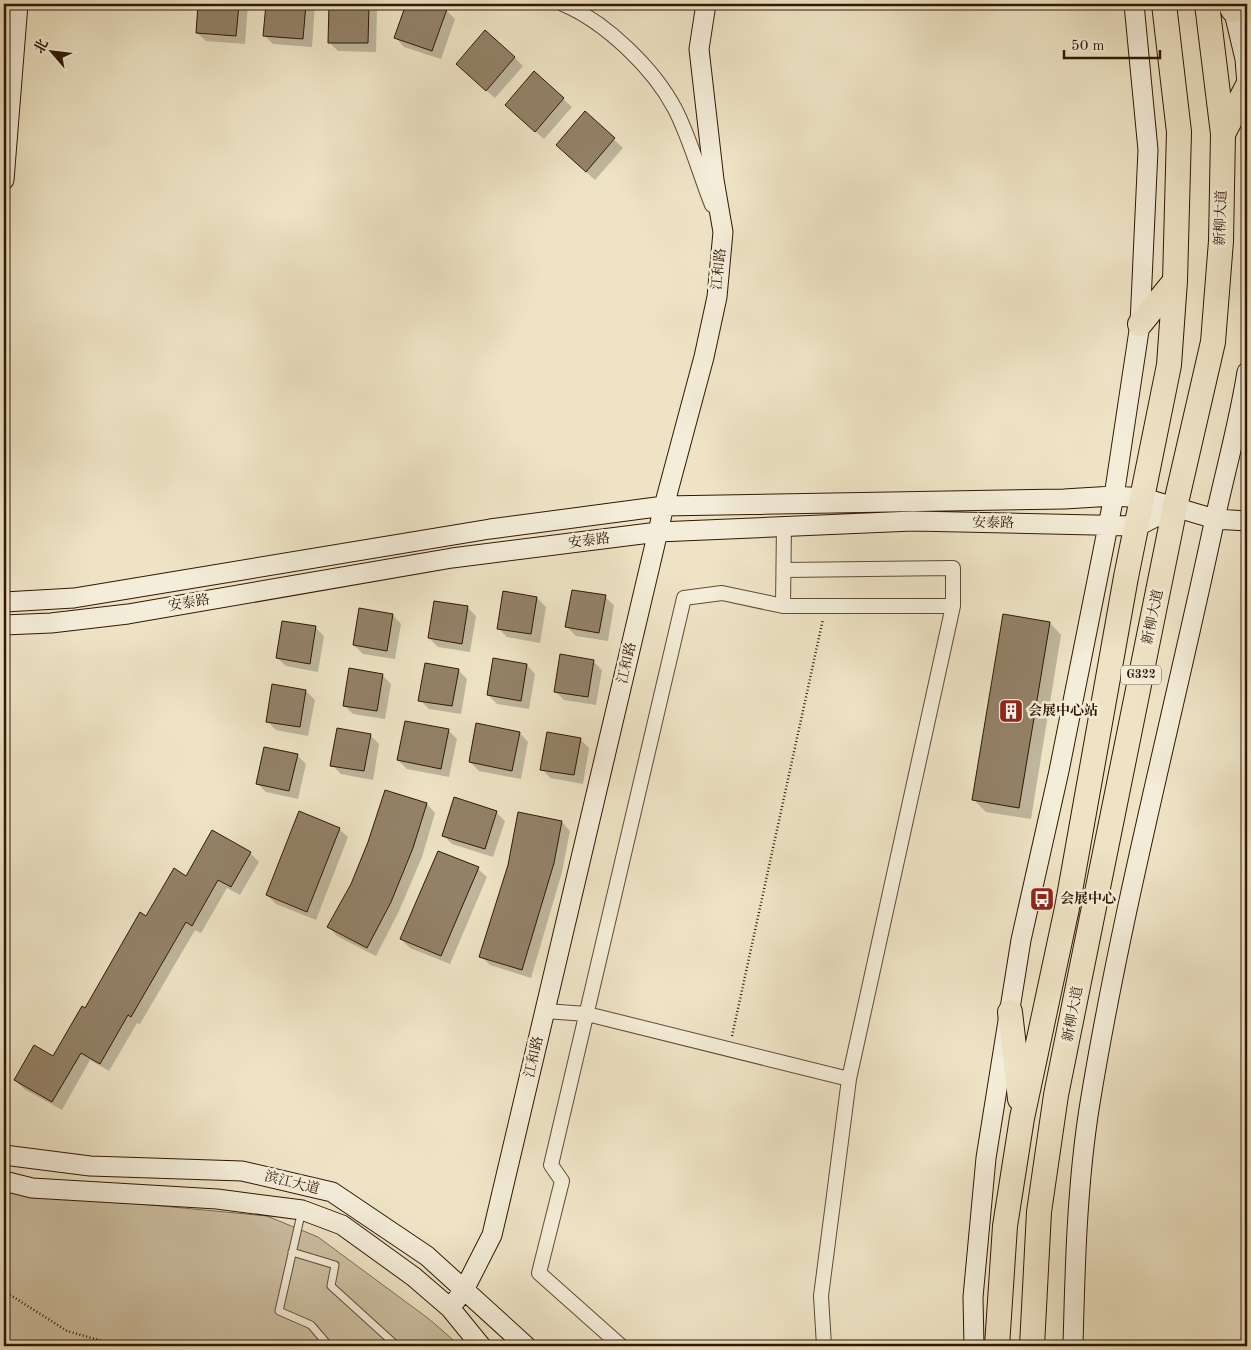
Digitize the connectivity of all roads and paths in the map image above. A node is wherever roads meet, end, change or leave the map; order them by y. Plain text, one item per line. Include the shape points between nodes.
1 (18, 4) edge
2 (563, 4) edge
3 (706, 4) edge
4 (1134, 4) edge
5 (1164, 4) edge
6 (1207, 4) edge
7 (1231, 6) edge
8 (1246, 60) edge
9 (1247, 86) edge
10 (1223, 134) junction
11 (4, 180) edge
12 (723, 232) junction
13 (1175, 281) junction
14 (1140, 324) junction
15 (1247, 372) edge
16 (1114, 496) junction
17 (1144, 498) junction
18 (664, 506) junction
19 (1175, 507) junction
20 (1215, 519) junction
21 (1247, 522) edge
22 (1106, 524) junction
23 (784, 525) junction
24 (1138, 526) junction
25 (658, 532) junction
26 (784, 570) junction
27 (4, 602) edge
28 (783, 606) junction
29 (826, 606) junction
30 (954, 606) junction
31 (4, 625) edge
32 (544, 1011) junction
33 (1010, 1012) junction
34 (587, 1014) junction
35 (729, 1050) junction
36 (849, 1079) junction
37 (1022, 1118) junction
38 (4, 1155) edge
39 (4, 1181) edge
40 (302, 1210) junction
41 (292, 1252) junction
42 (464, 1290) junction
43 (4, 1291) edge
44 (450, 1308) junction
45 (996, 1342) edge
46 (120, 1346) edge
47 (329, 1346) edge
48 (397, 1346) edge
49 (481, 1346) edge
50 (526, 1346) edge
51 (621, 1346) edge
52 (824, 1346) edge
53 (974, 1346) edge
54 (1032, 1346) edge
55 (1073, 1346) edge

1 - 11 street
2 - 12 street via 605,29 649,71 675,109
3 - 12 street, 江和路 via 699,49
4 - 14 street via 1148,150
5 - 13 highway, 新柳大道 / G322 via 1179,132
6 - 10 highway, 新柳大道 / G322
7 - 8 street
8 - 9 street
9 - 10 highway
10 - 19 highway, 新柳大道 / G322 via 1221,241 1213,342
12 - 18 street, 江和路 via 717,297
13 - 14 highway
13 - 17 highway, 新柳大道 / G322 via 1169,365
14 - 16 street
15 - 20 street via 1240,419
16 - 17 street, 安泰路
16 - 18 street, 安泰路
16 - 22 street
17 - 19 street, 安泰路
17 - 24 highway, 新柳大道 / G322
18 - 25 street, 江和路
18 - 27 street, 安泰路 via 490,529 74,598
19 - 20 street, 安泰路
19 - 24 street
19 - 54 highway, 新柳大道 / G322 via 1056,1095 1039,1212
20 - 21 street, 安泰路
20 - 55 street via 1128,911 1090,1104 1075,1248
22 - 23 street, 安泰路 via 914,522
22 - 24 street, 安泰路
22 - 33 street via 1059,771 1021,940
23 - 25 street, 安泰路
23 - 26 street
24 - 37 highway, 新柳大道 / G322 via 1067,908
25 - 31 street, 安泰路 via 452,558 128,614
25 - 32 street, 江和路
26 - 28 street
26 - 30 street via 954,568
28 - 29 street
28 - 34 street via 722,593 684,598
29 - 30 street
29 - 35 path
30 - 36 street
32 - 34 street
32 - 42 street, 江和路 via 492,1234
33 - 37 highway
33 - 53 street via 986,1158 973,1297
34 - 35 street
34 - 51 street via 552,1164 562,1181 539,1273
35 - 36 street
36 - 52 street via 822,1296
37 - 45 highway, 新柳大道 / G322 via 1005,1226
38 - 42 street, 滨江大道 via 90,1166 242,1171 332,1192 427,1256
39 - 40 street, 滨江大道 via 32,1188 217,1199
40 - 41 lane
40 - 44 street, 滨江大道 via 342,1225
41 - 47 lane via 279,1312 311,1325
41 - 48 lane via 335,1265 331,1286
42 - 44 street, 江和路
42 - 50 street, 滨江大道
43 - 46 path via 67,1330
44 - 49 street, 滨江大道

